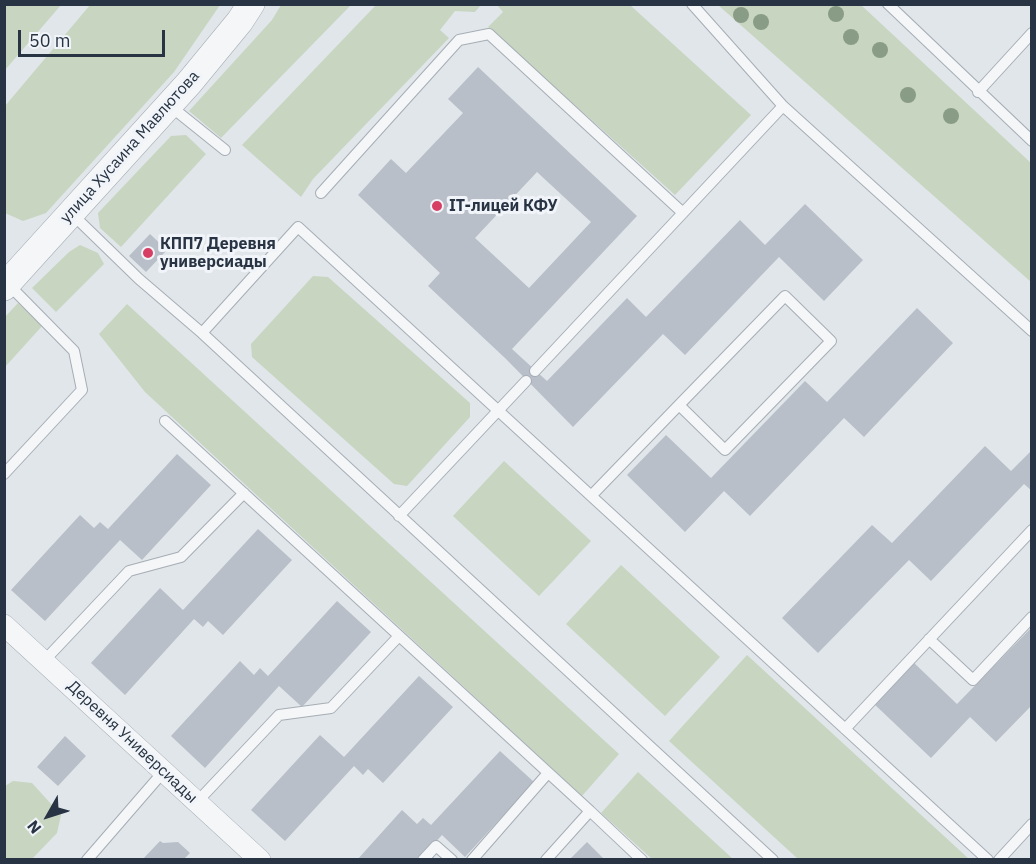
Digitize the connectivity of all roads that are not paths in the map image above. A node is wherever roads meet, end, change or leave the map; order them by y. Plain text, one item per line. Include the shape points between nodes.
1 (251, 4) edge
2 (692, 4) edge
3 (888, 4) edge
4 (1032, 33) edge
5 (978, 92) junction
6 (169, 105) junction
7 (783, 106) junction
8 (1032, 141) edge
9 (225, 150) dead end
10 (321, 193) dead end
11 (71, 213) junction
12 (683, 213) junction
13 (5, 283) edge
14 (1032, 331) edge
15 (202, 333) junction
16 (535, 371) dead end
17 (526, 381) dead end
18 (679, 405) junction
19 (498, 411) junction
20 (165, 421) dead end
21 (4, 474) edge
22 (244, 493) junction
23 (591, 496) junction
24 (399, 516) junction
25 (1032, 530) edge
26 (1032, 617) edge
27 (4, 625) edge
28 (399, 636) junction
29 (929, 639) junction
30 (44, 661) junction
31 (845, 729) junction
32 (164, 771) junction
33 (548, 773) junction
34 (197, 802) junction
35 (590, 811) junction
36 (1032, 824) edge
37 (249, 856) edge
38 (87, 860) edge
39 (423, 860) edge
40 (452, 860) edge
41 (472, 860) edge
42 (546, 860) edge
43 (642, 860) edge
44 (773, 860) edge
45 (988, 860) edge
46 (999, 860) edge

1 - 6 street, улица Хусаина Мавлютова
2 - 7 lane
3 - 5 lane
4 - 5 lane
5 - 8 lane
6 - 9 lane
6 - 11 street, улица Хусаина Мавлютова
7 - 12 lane
7 - 14 lane
10 - 12 lane via 459,40 489,34
11 - 13 street, улица Хусаина Мавлютова
11 - 15 lane
12 - 16 lane
13 - 21 lane via 74,351 82,390
15 - 19 lane via 298,227
15 - 24 lane
17 - 19 lane
18 - 18 lane via 785,296 831,340 726,450
18 - 23 lane
19 - 23 lane
19 - 24 lane
20 - 22 lane
22 - 28 lane
22 - 30 lane via 181,557 129,571
23 - 31 lane
24 - 44 lane
25 - 29 lane
26 - 29 lane via 973,680
27 - 30 street, Деревня Универсиады
28 - 33 lane
28 - 34 lane via 332,708 279,715
29 - 31 lane
30 - 32 street, Деревня Универсиады
31 - 45 lane
32 - 34 street, Деревня Универсиады
32 - 38 lane
33 - 35 lane
33 - 41 lane
34 - 37 street, Деревня Универсиады
35 - 42 lane
35 - 43 lane
36 - 46 lane
39 - 40 lane via 436,846

